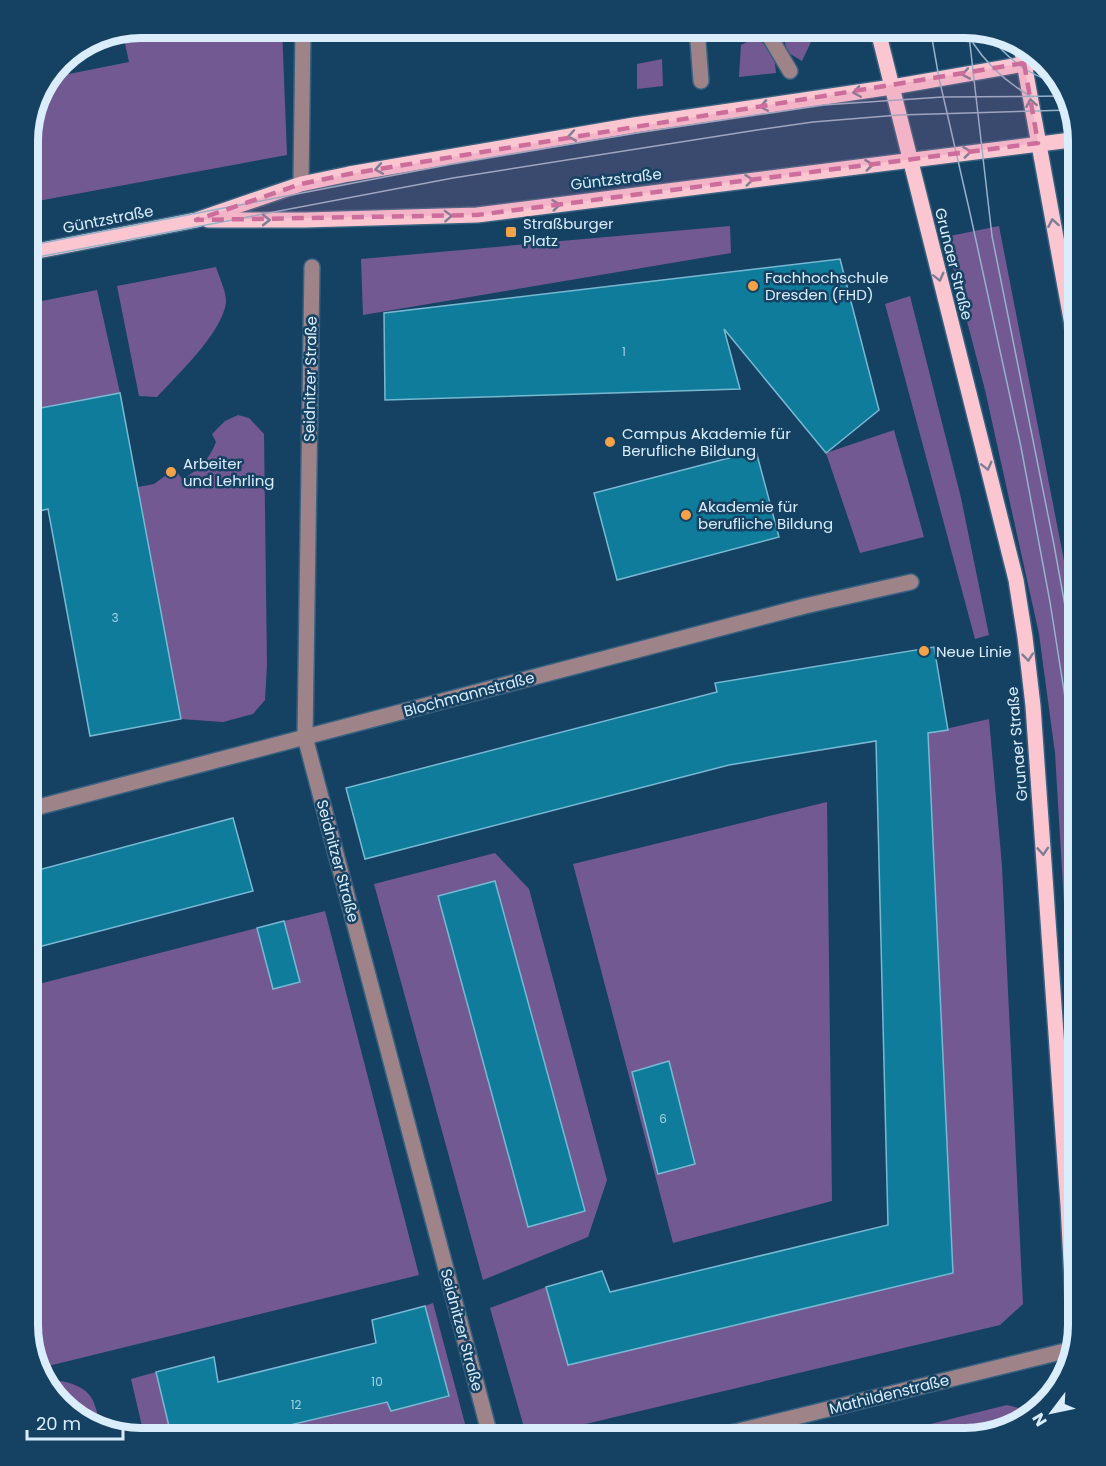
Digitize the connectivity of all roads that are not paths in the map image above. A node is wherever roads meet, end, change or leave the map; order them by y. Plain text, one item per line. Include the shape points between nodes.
1 (303, 38) edge
2 (700, 38) edge
3 (771, 38) edge
4 (880, 38) edge
5 (1023, 55) edge
6 (1032, 62) edge
7 (1024, 63) junction
8 (790, 71) dead end
9 (701, 81) dead end
10 (892, 87) junction
11 (1068, 140) edge
12 (1038, 143) junction
13 (909, 160) junction
14 (302, 184) junction
15 (196, 220) junction
16 (38, 251) edge
17 (312, 267) dead end
18 (1068, 304) edge
19 (911, 582) dead end
20 (305, 737) junction
21 (38, 807) edge
22 (1068, 1211) edge
23 (1065, 1351) edge
24 (488, 1428) edge
25 (751, 1428) edge

1 - 14 street
2 - 9 street
3 - 8 street
4 - 10 main road
5 - 7 main road
6 - 7 main road, Güntzstraße
7 -> 10 main road, Güntzstraße
12 -> 7 main road
10 - 13 main road
10 -> 14 main road, Güntzstraße via 634,125
11 - 12 main road, Güntzstraße
13 -> 12 main road, Güntzstraße
18 -> 12 main road
15 -> 13 main road, Güntzstraße via 477,215
13 -> 22 main road, Grunaer Straße via 1016,580 1025,638
14 - 15 main road, Güntzstraße
15 - 16 main road, Güntzstraße
17 - 20 street, Seidnitzer Straße
19 - 20 street, Blochmannstraße via 805,606
20 - 21 street, Blochmannstraße
20 - 24 street, Seidnitzer Straße
23 - 25 street, Mathildenstraße

